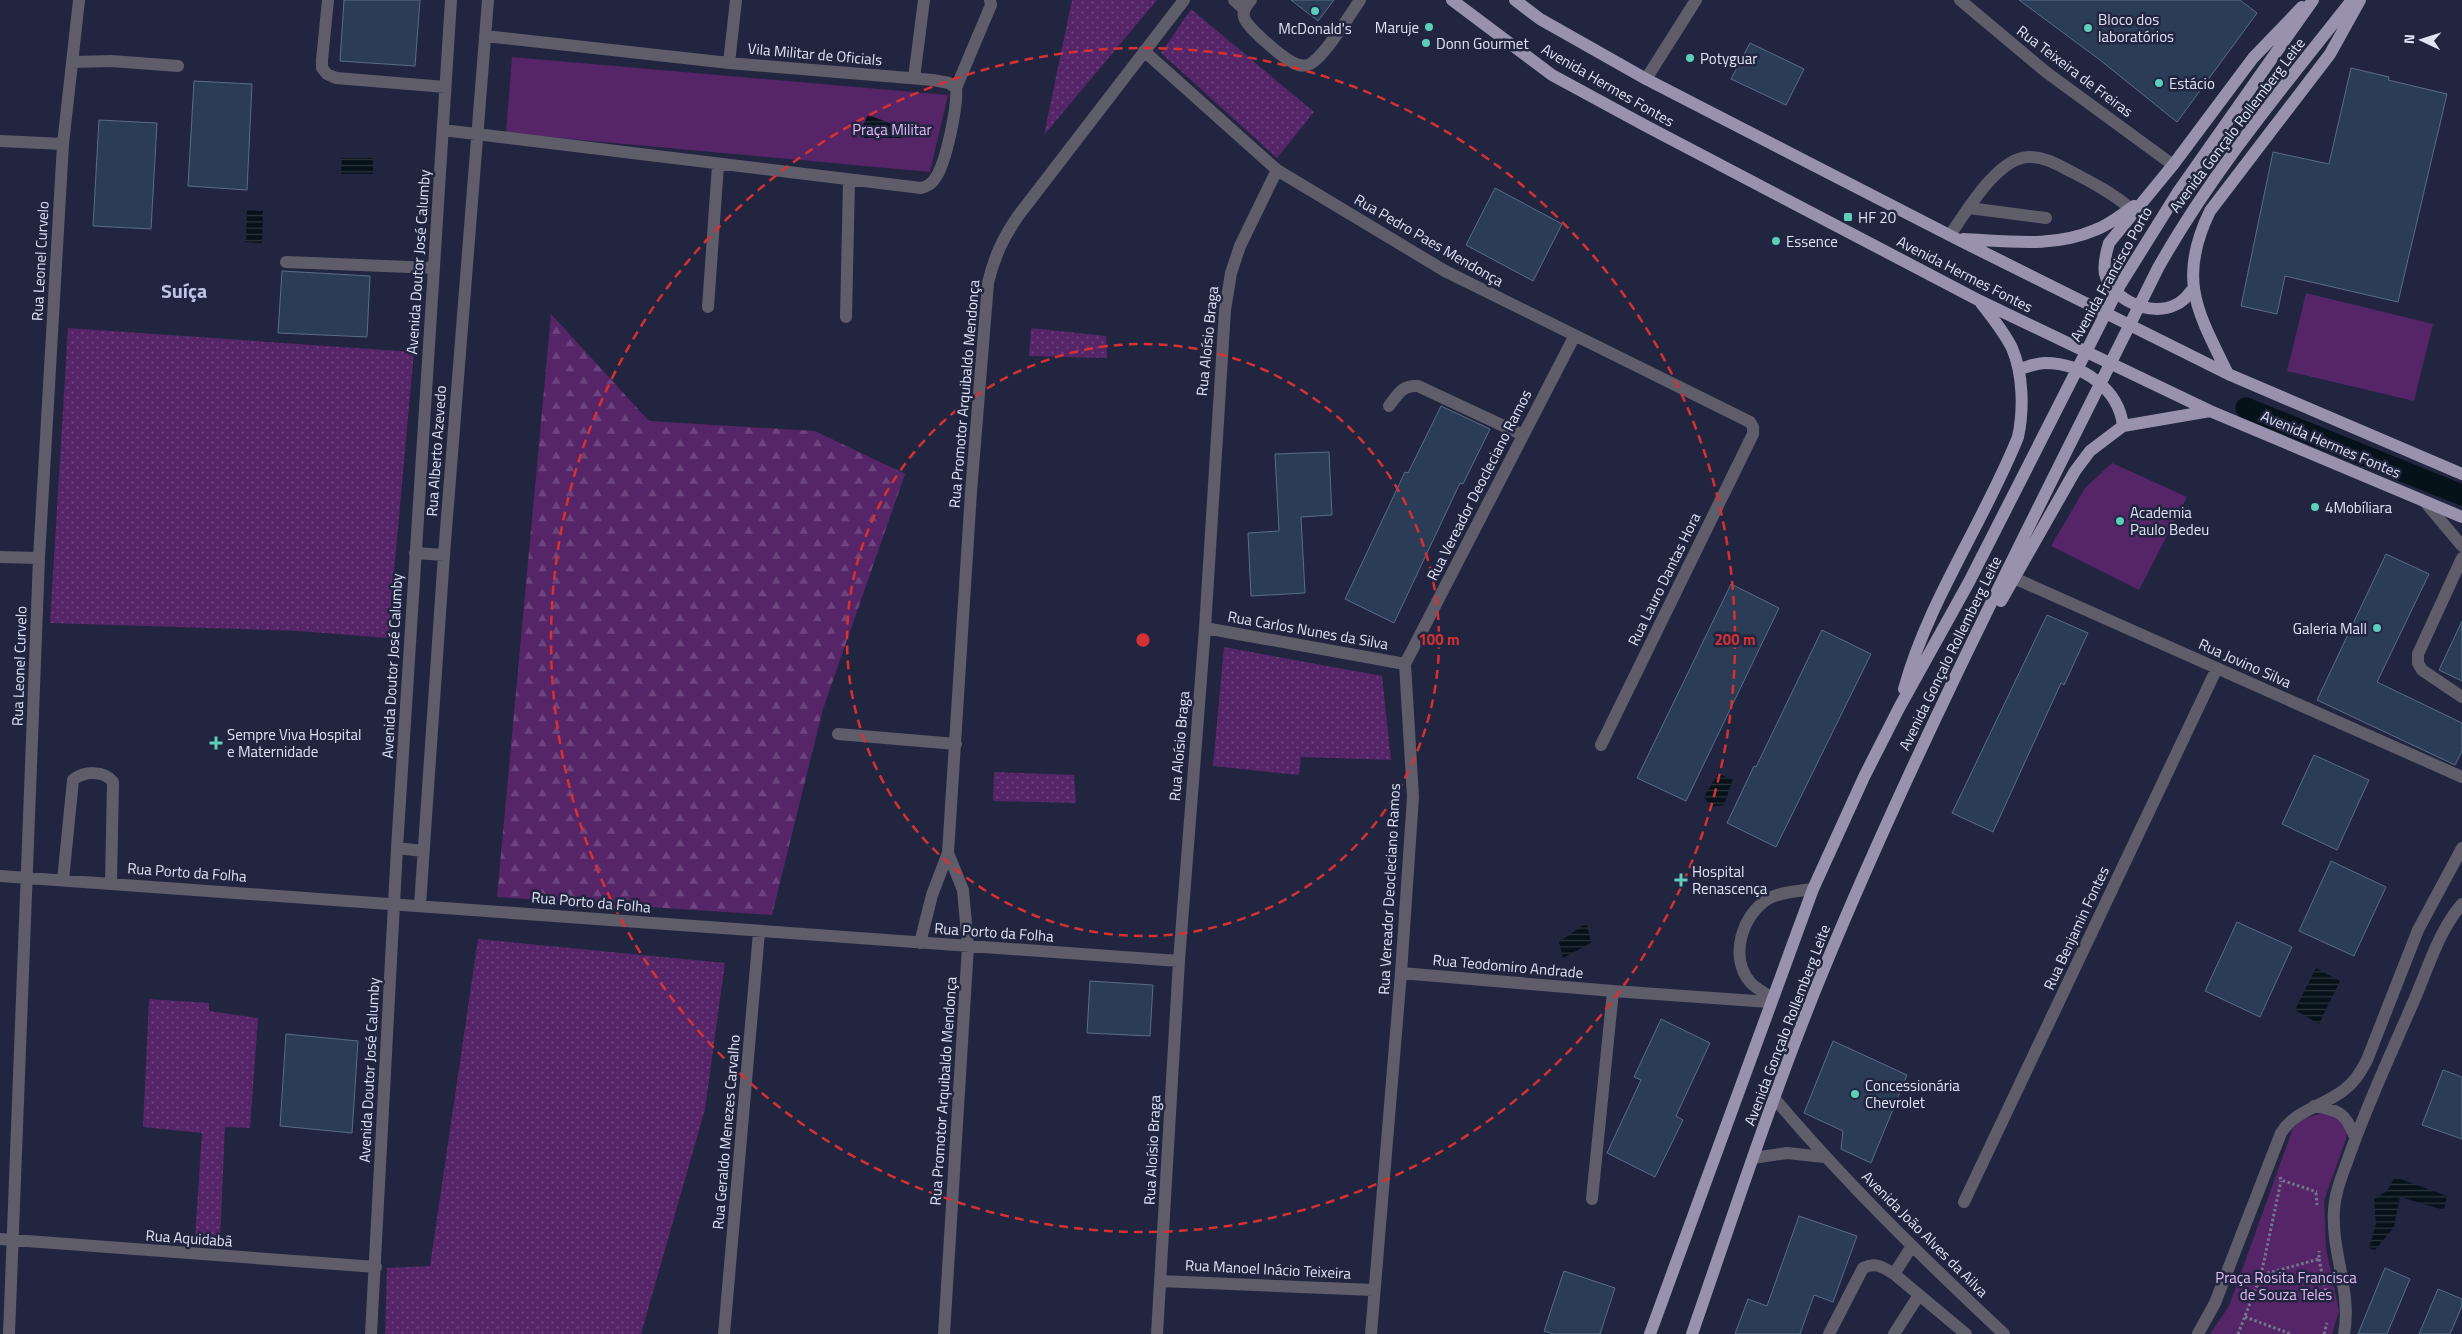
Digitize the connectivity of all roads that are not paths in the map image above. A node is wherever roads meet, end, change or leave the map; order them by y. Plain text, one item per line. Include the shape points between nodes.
1 (79, 0) edge
2 (328, 0) edge
3 (451, 0) edge
4 (488, 0) edge
5 (736, 0) edge
6 (924, 0) edge
7 (990, 0) edge
8 (1184, 0) edge
9 (1234, 0) edge
10 (1360, 0) edge
11 (1452, 0) edge
12 (1515, 0) edge
13 (1696, 0) edge
14 (1960, 0) edge
15 (2308, 0) edge
16 (2313, 0) edge
17 (2352, 0) edge
18 (2360, 0) edge
19 (1248, 4) edge
20 (485, 36) junction
21 (1144, 51) junction
22 (72, 62) junction
23 (729, 63) junction
24 (178, 66) dead end
25 (914, 78) junction
26 (1646, 79) junction
27 (445, 87) junction
28 (956, 88) junction
29 (443, 130) junction
30 (477, 135) junction
31 (0, 141) edge
32 (64, 144) junction
33 (718, 165) junction
34 (2173, 165) junction
35 (1277, 170) junction
36 (849, 181) junction
37 (2145, 199) junction
38 (1969, 208) junction
39 (2130, 208) junction
40 (2046, 218) dead end
41 (1953, 237) junction
42 (286, 262) dead end
43 (434, 268) junction
44 (2192, 290) junction
45 (1980, 301) junction
46 (708, 307) dead end
47 (846, 317) dead end
48 (1574, 336) junction
49 (2019, 369) junction
50 (2228, 374) junction
51 (1389, 406) dead end
52 (2210, 411) junction
53 (2123, 426) junction
54 (1753, 427) joint
55 (1523, 435) junction
56 (2462, 474) edge
57 (2426, 503) junction
58 (2462, 517) edge
59 (2462, 546) edge
60 (415, 553) junction
61 (444, 555) junction
62 (0, 557) edge
63 (39, 558) junction
64 (2462, 558) edge
65 (2014, 578) junction
66 (1969, 582) joint
67 (1205, 628) junction
68 (1405, 664) junction
69 (2217, 668) junction
70 (1954, 682) junction
71 (2462, 697) edge
72 (1899, 708) junction
73 (838, 734) dead end
74 (956, 744) junction
75 (1601, 745) dead end
76 (2462, 777) edge
77 (397, 848) junction
78 (2462, 848) edge
79 (423, 851) junction
80 (948, 853) junction
81 (0, 876) edge
82 (28, 878) junction
83 (63, 880) junction
84 (111, 884) junction
85 (1813, 889) junction
86 (394, 903) junction
87 (2462, 904) edge
88 (420, 905) junction
89 (759, 932) junction
90 (920, 943) junction
91 (968, 946) junction
92 (1179, 961) junction
93 (1401, 973) junction
94 (1613, 991) junction
95 (1771, 1000) junction
96 (1775, 1099) junction
97 (2314, 1106) junction
98 (2356, 1137) junction
99 (1824, 1157) junction
100 (1753, 1158) junction
101 (1592, 1199) dead end
102 (1964, 1202) dead end
103 (0, 1240) edge
104 (14, 1240) junction
105 (1912, 1246) junction
106 (376, 1267) junction
107 (1894, 1274) junction
108 (1160, 1281) junction
109 (1373, 1290) junction
110 (1919, 1295) junction
111 (9, 1334) edge
112 (371, 1334) edge
113 (724, 1334) edge
114 (944, 1334) edge
115 (1157, 1334) edge
116 (1370, 1334) edge
117 (1650, 1334) edge
118 (1692, 1334) edge
119 (1829, 1334) edge
120 (1894, 1334) edge
121 (1966, 1334) edge
122 (2004, 1334) edge
123 (2198, 1334) edge
124 (2344, 1334) edge

1 - 22 street, Rua Leonel Curvelo
2 - 27 street via 322,68 328,74 336,78
3 - 27 street, Avenida Doutor José Calumby
4 - 20 street, Rua Alberto Azevedo
5 - 23 street
6 - 25 street
7 - 28 street via 991,5
8 - 21 street, Rua Promotor Arquibaldo Mendonça
9 - 19 street
10 - 19 street via 1319,57 1301,66 1248,26 1244,17
11 - 45 main road, Avenida Hermes Fontes via 1552,75
12 - 26 main road, Avenida Hermes Fontes via 1540,20
13 - 26 street
14 - 34 street, Rua Teixeira de Freiras via 2046,72
15 - 34 main road via 2253,58
16 - 66 main road, Avenida Francisco Porto via 2178,192 2120,285
17 - 70 main road, Avenida Gonçalo Rollemberg Leite via 2204,192 2179,230 1992,600
18 - 44 main road via 2330,54 2210,210 2195,249
20 - 23 street, Vila Militar de Oficials
20 - 30 street, Rua Alberto Azevedo
21 - 35 street, Rua Pedro Paes Mendonça
21 - 74 street, Rua Promotor Arquibaldo Mendonça via 1003,237 994,259 988,283 971,492
22 - 24 street via 111,60
22 - 32 street, Rua Leonel Curvelo
23 - 25 street, Vila Militar de Oficials
25 - 28 street, Vila Militar de Oficials via 949,82
26 - 41 main road, Avenida Hermes Fontes
27 - 29 street, Avenida Doutor José Calumby
28 - 36 street via 958,101 940,170 930,186 921,188
29 - 30 street
29 - 43 street, Avenida Doutor José Calumby
30 - 33 street
30 - 61 street, Rua Alberto Azevedo
31 - 32 street
32 - 63 street, Rua Leonel Curvelo
33 - 36 street
33 - 46 street
34 - 37 main road
35 - 48 street, Rua Pedro Paes Mendonça via 1444,272
35 - 67 street, Rua Aloísio Braga via 1240,246 1231,273 1225,310
36 - 47 street
37 - 39 main road
37 - 44 main road via 2109,243 2105,274 2113,290 2126,300 2146,308 2162,309 2183,301
38 - 39 street via 2002,168 2027,157 2056,163 2099,185
38 - 40 street
38 - 41 street
39 - 41 main road via 2096,230 2064,240 2021,242
41 - 50 main road, Avenida Hermes Fontes
42 - 43 street
43 - 60 street, Avenida Doutor José Calumby
44 - 50 main road via 2207,332
45 - 49 main road via 2004,335
45 - 52 main road, Avenida Hermes Fontes
48 - 54 street, Rua Pedro Paes Mendonça via 1750,422
48 - 55 street, Rua Vereador Deocleciano Ramos
49 - 53 main road via 2050,363 2085,373 2114,398 2120,408
49 - 72 main road via 2022,420 2018,437 1929,621 1911,664
50 - 56 main road, Avenida Hermes Fontes
51 - 55 street via 1402,388 1418,386
52 - 53 main road
52 - 57 main road, Avenida Hermes Fontes
53 - 65 main road via 2090,451 2075,471
54 - 75 street, Rua Lauro Dantas Hora via 1749,443
55 - 68 street, Rua Vereador Deocleciano Ramos
57 - 58 main road, Avenida Hermes Fontes
57 - 59 street
60 - 61 street
60 - 77 street, Avenida Doutor José Calumby
61 - 79 street, Rua Alberto Azevedo
62 - 63 street
63 - 82 street, Rua Leonel Curvelo
64 - 71 street via 2418,654 2422,670
65 - 69 street, Rua Jovino Silva
65 - 70 main road
66 - 72 main road, Avenida Gonçalo Rollemberg Leite
67 - 68 street, Rua Carlos Nunes da Silva
67 - 92 street, Rua Aloísio Braga
68 - 93 street, Rua Vereador Deocleciano Ramos via 1413,797
69 - 76 street, Rua Jovino Silva
69 - 102 street, Rua Benjamin Fontes
70 - 96 main road, Avenida Gonçalo Rollemberg Leite via 1899,795 1822,972
72 - 85 main road, Avenida Gonçalo Rollemberg Leite
73 - 74 street
74 - 80 street, Rua Promotor Arquibaldo Mendonça
77 - 79 street
77 - 86 street, Avenida Doutor José Calumby
78 - 97 street via 2418,930 2358,1077 2343,1091
79 - 88 street, Rua Alberto Azevedo
80 - 90 street, Rua Promotor Arquibaldo Mendonça via 932,894
80 - 91 street, Rua Promotor Arquibaldo Mendonça via 963,890
81 - 82 street, Rua Porto da Folha
82 - 83 street, Rua Porto da Folha
82 - 104 street, Rua Leonel Curvelo
83 - 84 street, Rua Porto da Folha
83 - 84 street via 73,780 80,774 98,774 109,776 113,782
84 - 86 street, Rua Porto da Folha
85 - 95 main road, Avenida Gonçalo Rollemberg Leite
85 - 95 street via 1769,898 1754,911 1740,938 1739,963 1750,983
86 - 88 street, Rua Porto da Folha
86 - 106 street, Avenida Doutor José Calumby
87 - 98 street via 2444,931
88 - 89 street, Rua Porto da Folha
89 - 90 street, Rua Porto da Folha
89 - 113 street, Rua Geraldo Menezes Carvalho
90 - 91 street, Rua Porto da Folha
91 - 92 street, Rua Porto da Folha
91 - 114 street, Rua Promotor Arquibaldo Mendonça
92 - 108 street, Rua Aloísio Braga
93 - 94 street, Rua Teodomiro Andrade
93 - 109 street, Rua Vereador Deocleciano Ramos
94 - 95 street, Rua Teodomiro Andrade
94 - 101 street
95 - 117 main road, Avenida Gonçalo Rollemberg Leite
96 - 99 street, Avenida João Alves da Ailva
96 - 100 main road, Avenida Gonçalo Rollemberg Leite
97 - 98 street via 2340,1112
97 - 123 street via 2286,1124 2215,1303
98 - 124 street via 2336,1195 2334,1212 2346,1304
99 - 100 street via 1787,1153
99 - 105 street, Avenida João Alves da Ailva
100 - 118 main road, Avenida Gonçalo Rollemberg Leite
103 - 104 street, Rua Aquidabã
104 - 106 street, Rua Aquidabã
104 - 111 street, Rua Leonel Curvelo
105 - 107 street
105 - 122 street, Avenida João Alves da Ailva
106 - 112 street, Avenida Doutor José Calumby
107 - 110 street
107 - 119 street via 1877,1265 1863,1268
108 - 109 street, Rua Manoel Inácio Teixeira
108 - 115 street, Rua Aloísio Braga
109 - 116 street, Rua Vereador Deocleciano Ramos
110 - 120 street
110 - 121 street

